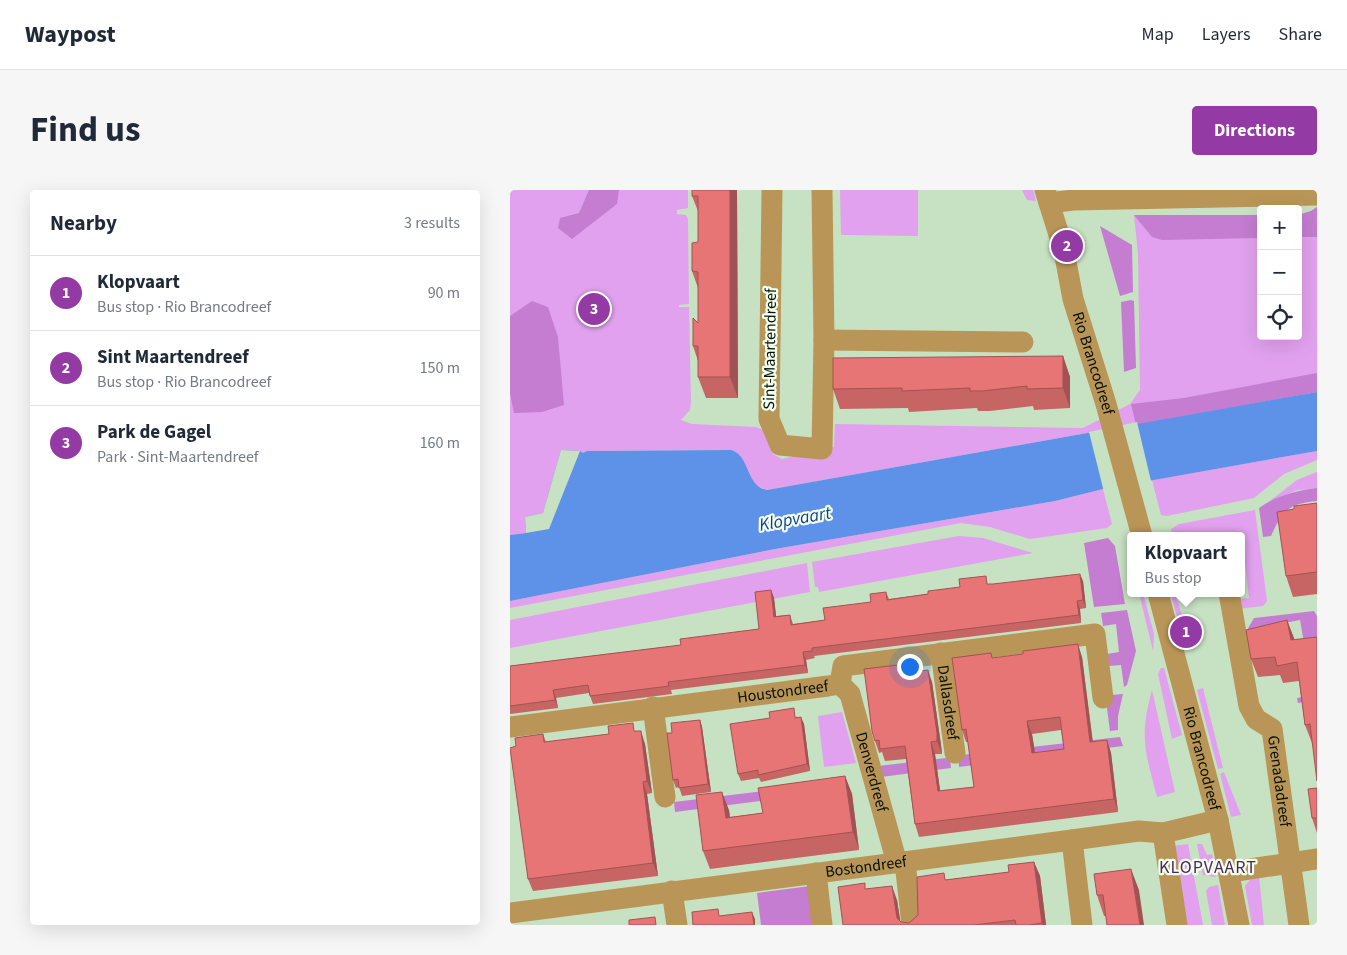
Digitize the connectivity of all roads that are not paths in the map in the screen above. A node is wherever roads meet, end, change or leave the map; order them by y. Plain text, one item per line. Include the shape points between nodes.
1 (772, 190) edge
2 (822, 190) edge
3 (1304, 193) edge
4 (1047, 196) edge
5 (824, 340) junction
6 (1023, 342) dead end
7 (1141, 532) edge
8 (1159, 597) edge
9 (1230, 597) edge
10 (941, 653) junction
11 (840, 684) junction
12 (1103, 698) dead end
13 (653, 707) junction
14 (510, 727) edge
15 (955, 753) dead end
16 (665, 797) dead end
17 (1218, 820) junction
18 (1163, 833) junction
19 (1072, 840) junction
20 (1317, 859) edge
21 (901, 862) junction
22 (1291, 862) junction
23 (1230, 872) junction
24 (816, 873) junction
25 (672, 890) junction
26 (512, 911) edge
27 (676, 925) edge
28 (822, 925) edge
29 (912, 925) edge
30 (1082, 925) edge
31 (1176, 925) edge
32 (1239, 925) edge
33 (1298, 925) edge

1 - 5 street, Sint-Maartendreef via 769,419 780,445 822,448
2 - 5 street, Sint-Maartendreef
3 - 4 street via 1073,200
4 - 7 street, Rio Brancodreef via 1064,251 1073,299
5 - 6 street
8 - 17 street, Rio Brancodreef
9 - 22 street, Grenadadreef via 1249,706 1256,718 1272,729
10 - 11 street, Houstondreef via 842,666
10 - 12 street, Houstondreef via 1094,634
10 - 15 street, Dallasdreef
11 - 13 street, Houstondreef
11 - 21 street, Denverdreef via 850,694
13 - 14 street, Houstondreef
13 - 16 street
17 - 18 street, Bostondreef
17 - 23 street, Rio Brancodreef
18 - 19 street, Bostondreef via 1139,832
18 - 31 street
19 - 21 street, Bostondreef
19 - 30 street
20 - 22 street
21 - 24 street, Bostondreef
21 - 29 street, Denverdreef
22 - 23 street
22 - 33 street, Grenadadreef
23 - 32 street, Rio Brancodreef
24 - 25 street, Bostondreef
24 - 28 street
25 - 26 street, Bostondreef
25 - 27 street

